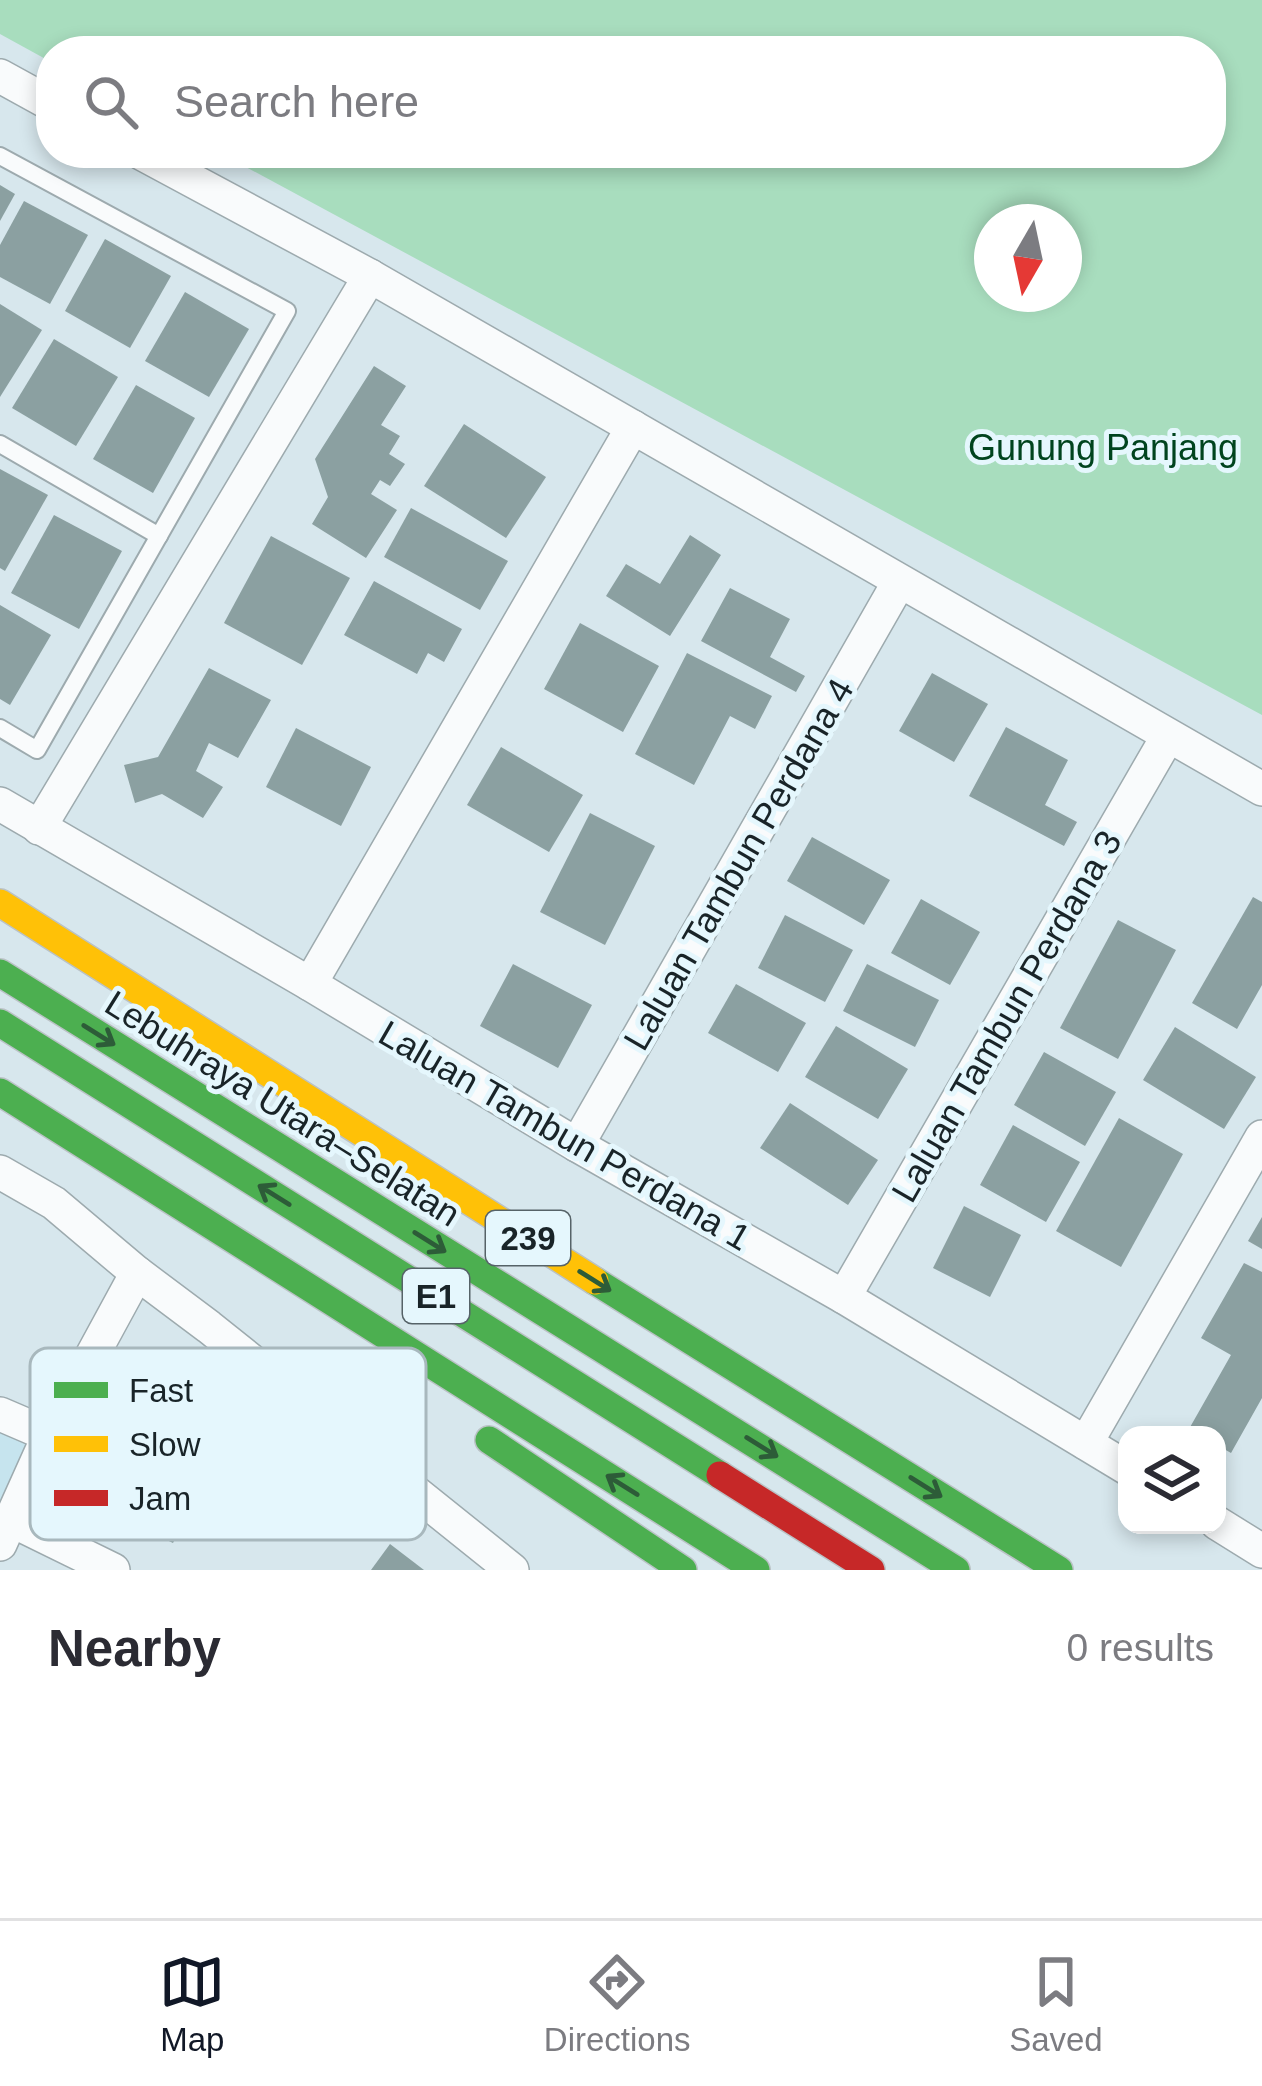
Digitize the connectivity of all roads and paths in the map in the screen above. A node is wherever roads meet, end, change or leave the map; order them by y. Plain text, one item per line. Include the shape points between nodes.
1 (0, 76) edge
2 (36, 96) edge
3 (0, 156) edge
4 (170, 168) edge
5 (370, 276) junction
6 (633, 427) junction
7 (0, 444) edge
8 (159, 536) junction
9 (899, 582) junction
10 (0, 728) edge
11 (1168, 736) junction
12 (1262, 789) edge
13 (0, 804) edge
14 (39, 827) junction
15 (0, 903) edge
16 (0, 973) edge
17 (310, 985) junction
18 (0, 1023) edge
19 (0, 1092) edge
20 (0, 1101) edge
21 (1262, 1137) edge
22 (577, 1145) junction
23 (0, 1172) edge
24 (137, 1273) junction
25 (274, 1297) dead end
26 (844, 1297) junction
27 (96, 1348) edge
28 (235, 1348) edge
29 (405, 1348) edge
30 (426, 1361) edge
31 (467, 1425) dead end
32 (1086, 1443) junction
33 (1118, 1463) edge
34 (30, 1478) edge
35 (426, 1501) edge
36 (1226, 1529) edge
37 (6, 1532) edge
38 (1262, 1551) edge
39 (112, 1570) edge
40 (512, 1570) edge
41 (682, 1570) edge
42 (756, 1570) edge
43 (871, 1570) edge
44 (956, 1570) edge
45 (1059, 1570) edge

1 - 2 street
3 - 8 lane via 287,311
4 - 5 street
5 - 6 street
5 - 14 street
6 - 9 street
6 - 17 street
7 - 8 lane
8 - 10 lane via 37,750
9 - 11 street
9 - 22 street, Laluan Tambun Perdana 4
11 - 12 street
11 - 26 street, Laluan Tambun Perdana 3
13 - 14 street, Laluan Tambun Perdana 1
14 - 17 street, Laluan Tambun Perdana 1
15 -> 45 main road, 239
16 -> 44 main road, Lebuhraya Utara–Selatan / E1
17 - 22 street, Laluan Tambun Perdana 1
43 -> 18 main road, E1
29 -> 19 main road
20 - 25 main road via 40,1143
21 - 32 street
22 - 26 street, Laluan Tambun Perdana 1
23 - 24 street via 54,1203
24 - 27 street
24 - 28 street
26 - 32 street, Laluan Tambun Perdana 1
42 -> 30 main road
31 - 41 main road
32 - 33 street, Laluan Tambun Perdana 1
34 - 37 street
35 - 40 street
36 - 38 street
37 - 39 street

